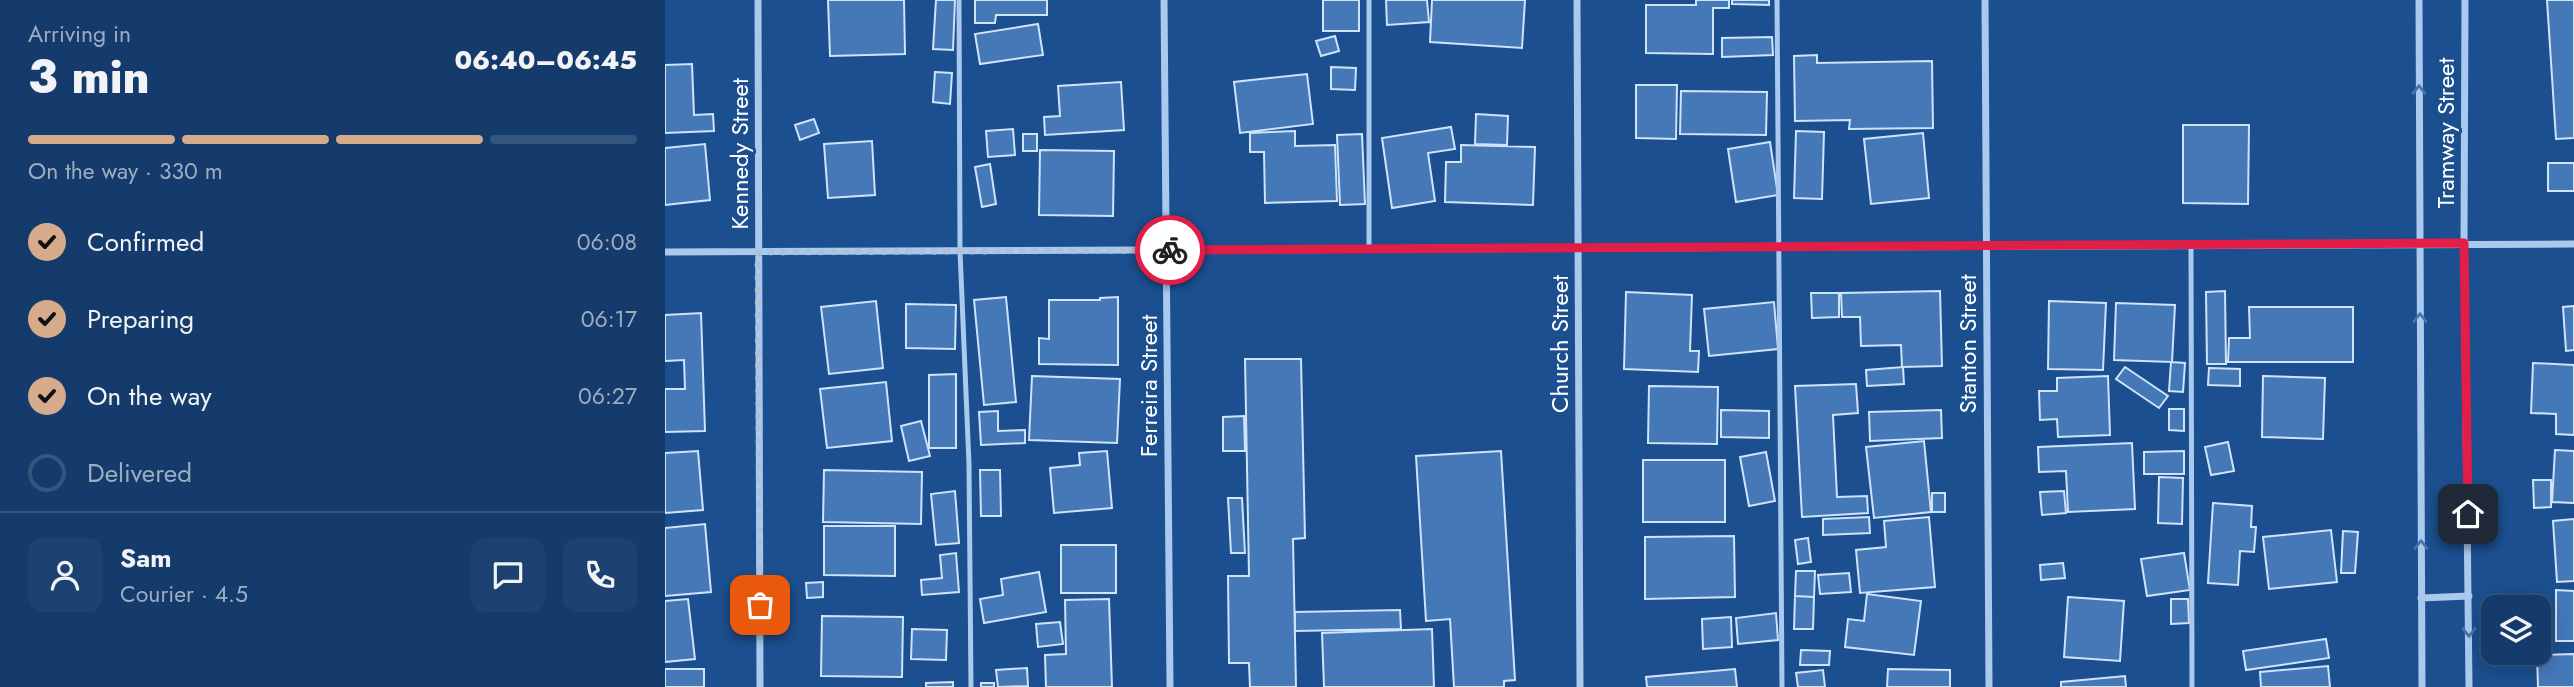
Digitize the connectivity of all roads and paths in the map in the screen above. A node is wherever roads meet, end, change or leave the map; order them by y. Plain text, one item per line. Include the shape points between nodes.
1 (758, 0) edge
2 (959, 0) edge
3 (1164, 0) edge
4 (1369, 0) edge
5 (1577, 0) edge
6 (1777, 0) edge
7 (1985, 0) edge
8 (2419, 0) edge
9 (2465, 0) edge
10 (2464, 243) junction
11 (2574, 244) edge
12 (2420, 245) junction
13 (2191, 246) junction
14 (1578, 247) junction
15 (1779, 247) junction
16 (1986, 247) junction
17 (1369, 249) junction
18 (1167, 250) junction
19 (960, 251) junction
20 (758, 252) junction
21 (665, 253) edge
22 (2469, 596) junction
23 (2421, 598) junction
24 (760, 687) edge
25 (971, 687) edge
26 (1170, 687) edge
27 (1580, 687) edge
28 (1782, 687) edge
29 (1989, 687) edge
30 (2192, 687) edge
31 (2422, 687) edge
32 (2469, 687) edge

1 - 20 street, Kennedy Street
2 - 19 lane
3 - 18 street, Ferreira Street
4 - 17 lane
5 - 14 street, Church Street
6 - 15 lane
7 - 16 street, Stanton Street
12 -> 8 street, Tramway Street
9 - 10 street, Tramway Street
10 - 11 street
10 - 12 street
10 - 22 street, Tramway Street
12 - 13 street
23 -> 12 street, Tramway Street
13 - 16 street
13 - 30 lane
14 - 15 street
14 - 17 street
14 - 27 street, Church Street
15 - 16 street
15 - 28 lane
16 - 29 street, Stanton Street
17 - 18 street
18 - 19 street
18 - 26 street, Ferreira Street
19 - 20 street
19 - 25 lane via 969,464
20 - 21 street
20 - 24 street, Kennedy Street
22 - 23 street
22 -> 32 street, Tramway Street
23 - 31 street, Tramway Street

